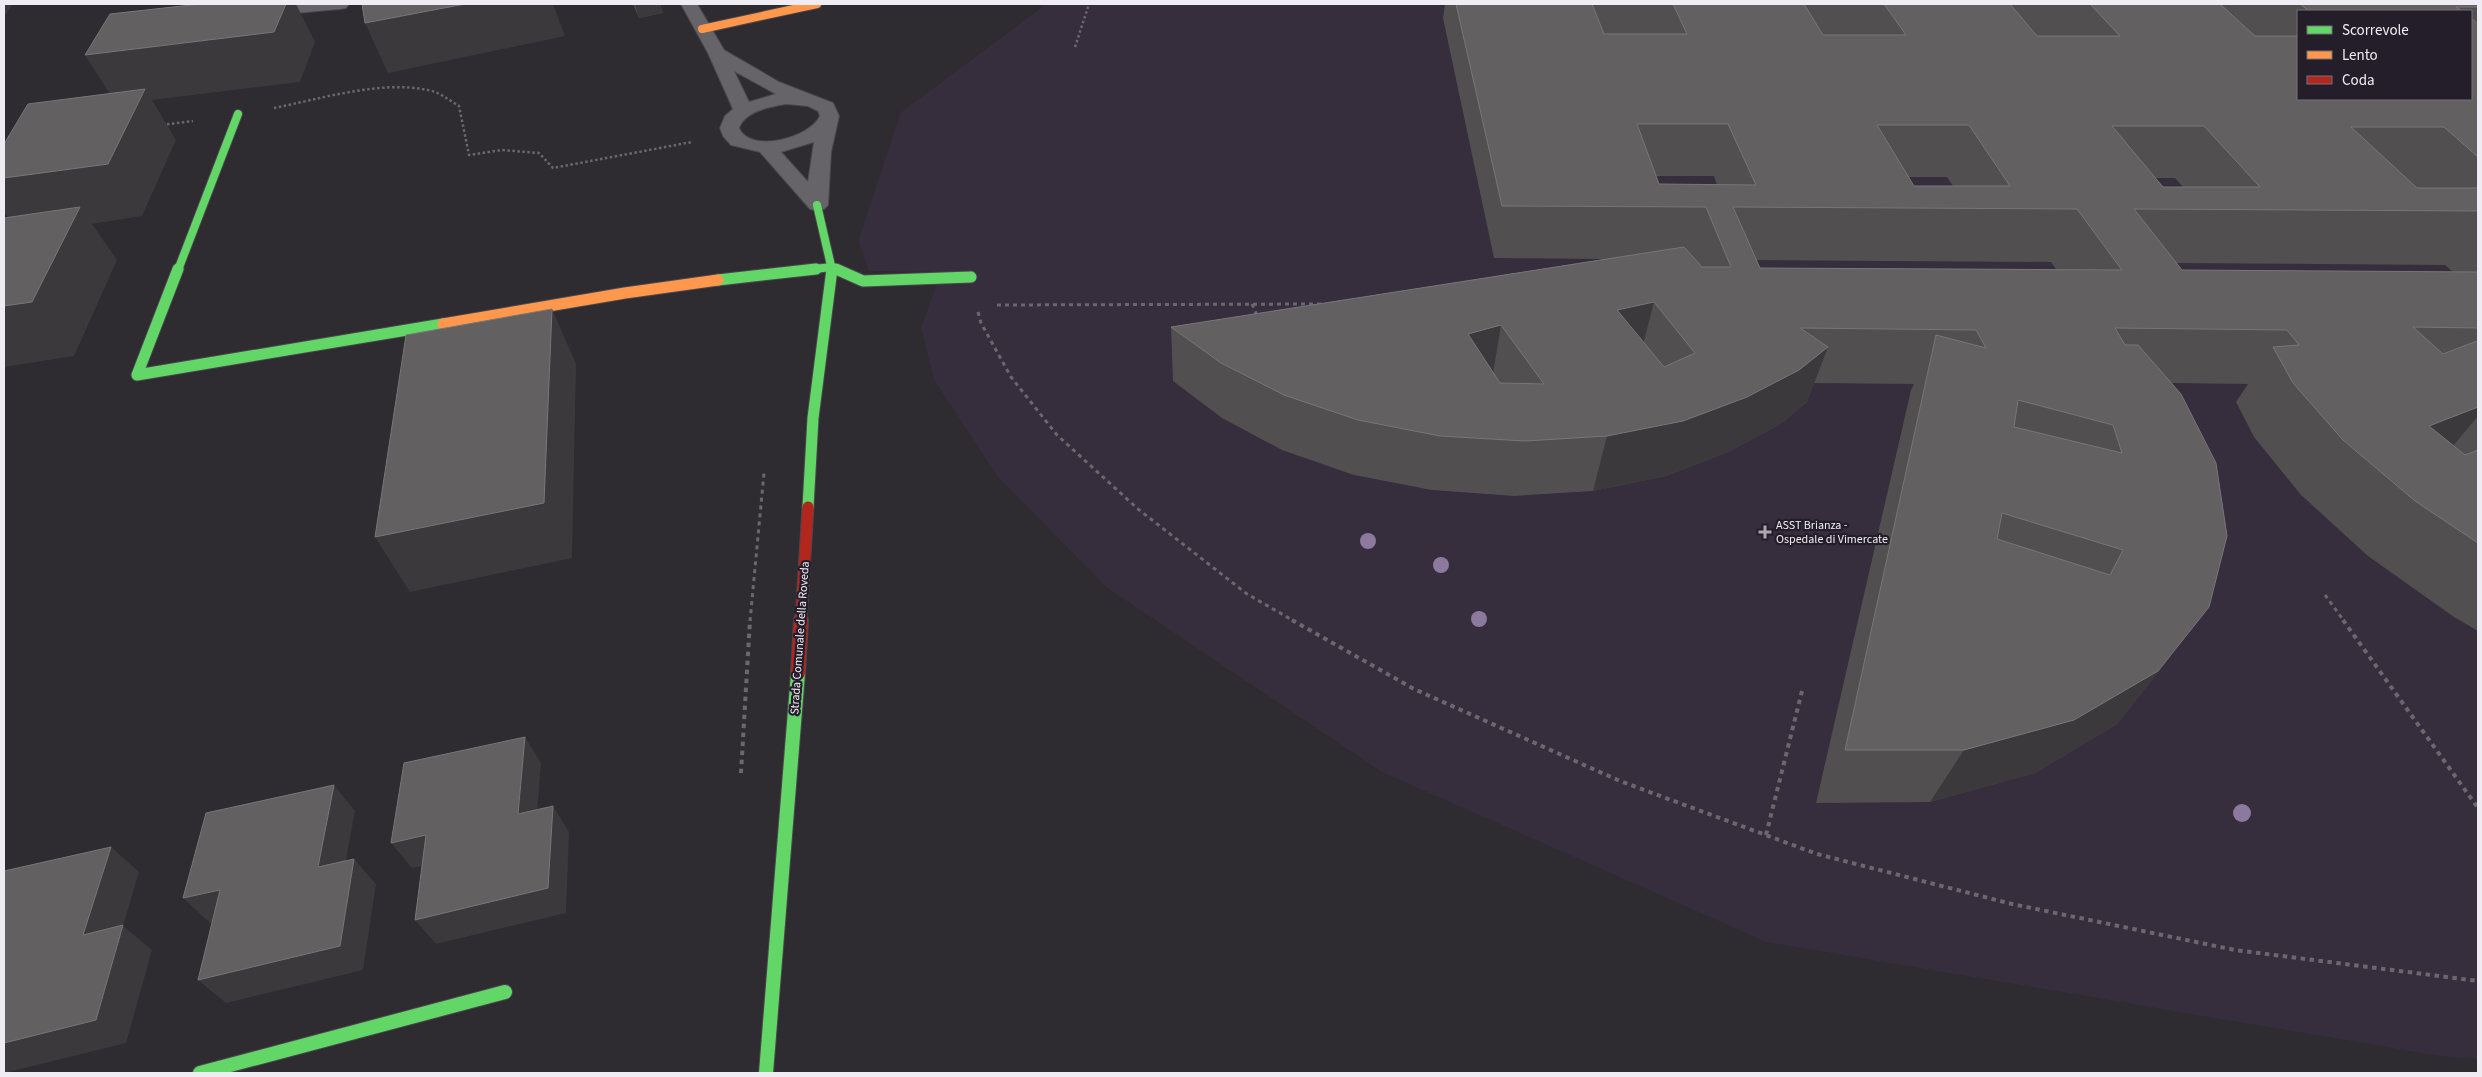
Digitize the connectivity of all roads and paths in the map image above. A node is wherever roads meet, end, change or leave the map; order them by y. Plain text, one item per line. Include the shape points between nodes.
1 (197, 4) edge
2 (340, 4) edge
3 (689, 4) edge
4 (817, 4) edge
5 (1089, 4) edge
6 (702, 30) junction
7 (1075, 48) dead end
8 (717, 53) junction
9 (802, 98) junction
10 (743, 111) junction
11 (238, 114) junction
12 (830, 121) junction
13 (160, 125) dead end
14 (732, 135) junction
15 (767, 148) junction
16 (817, 205) junction
17 (832, 267) junction
18 (971, 277) dead end
19 (996, 304) dead end
20 (1252, 304) junction
21 (1329, 304) edge
22 (976, 305) dead end
23 (1259, 321) edge
24 (2325, 595) dead end
25 (1803, 687) dead end
26 (2478, 808) edge
27 (1766, 836) junction
28 (2478, 981) edge
29 (505, 992) dead end
30 (200, 1073) edge
31 (766, 1073) edge

1 - 2 street via 216,10 268,10
3 - 6 street
4 - 6 street
5 - 7 path
6 - 8 street
8 - 9 street via 772,86
8 - 10 street
9 - 10 street via 772,100
9 - 12 street via 824,106
10 - 14 street via 734,118 730,127
11 - 13 path
11 - 14 path via 385,88 428,89 459,106 469,155 502,150 539,153 552,168
11 - 17 street via 137,375 625,293
12 - 15 street via 815,136 801,142
12 - 16 street, Strada Comunale della Roveda via 821,152
14 - 15 street via 746,144
15 - 16 street, Strada Comunale della Roveda
16 - 17 street, Strada Comunale della Roveda
17 - 18 street via 863,281
17 - 31 street, Strada Comunale della Roveda via 813,418 802,626
19 - 20 path
20 - 21 path
20 - 23 path
22 - 27 path via 981,323 1011,377 1057,435 1138,509 1247,594 1414,689 1620,781
24 - 26 path
25 - 27 path
27 - 28 path via 1817,854 2012,904 2235,950
29 - 30 street

